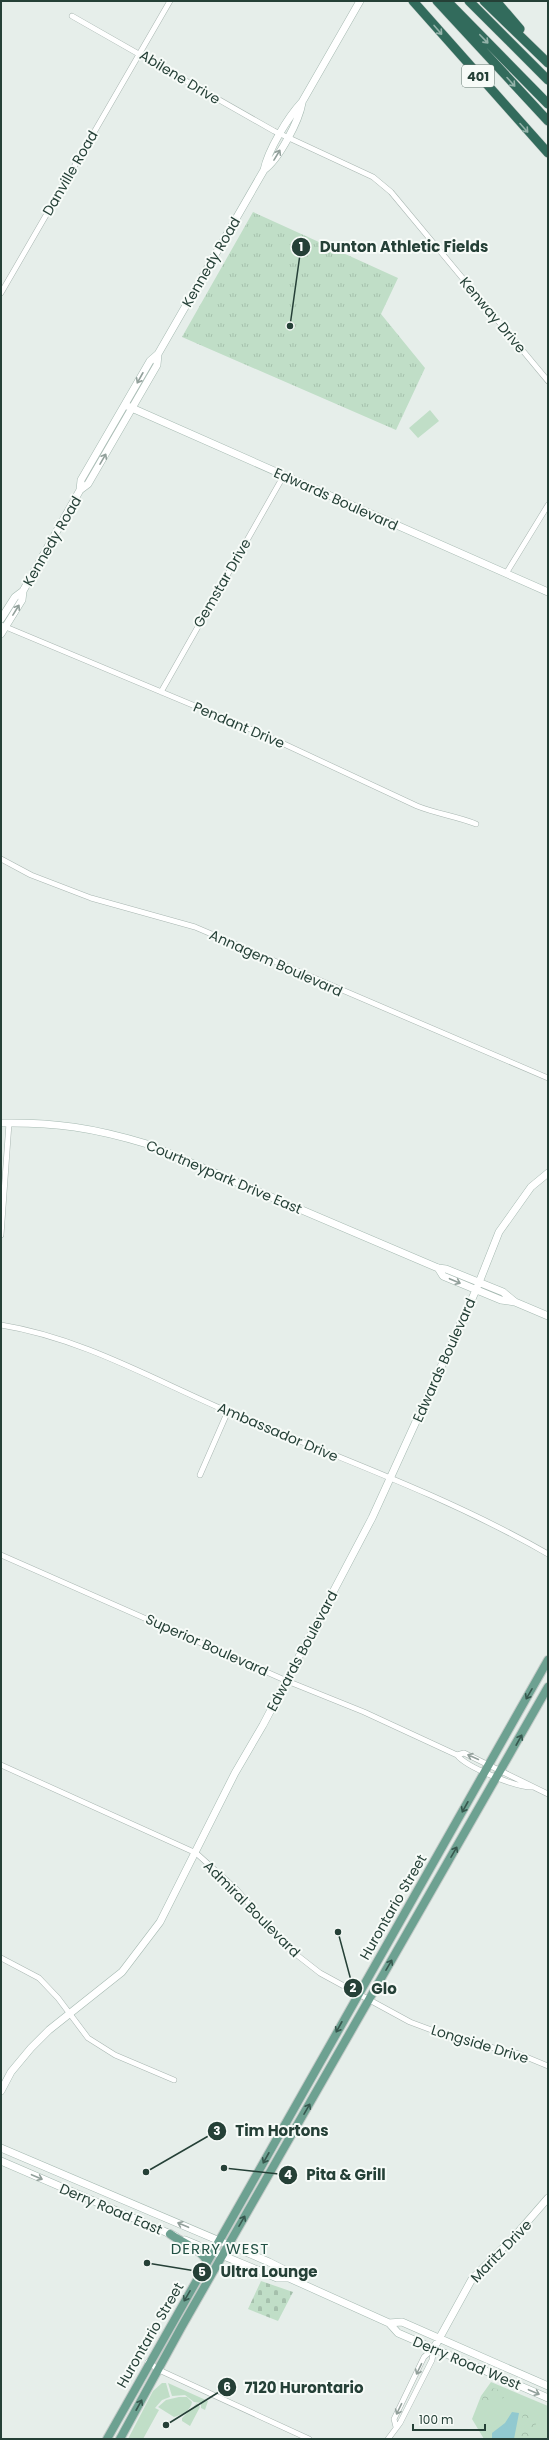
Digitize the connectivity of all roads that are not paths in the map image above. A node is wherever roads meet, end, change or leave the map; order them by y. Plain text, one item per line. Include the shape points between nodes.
1 (170, 1) edge
2 (360, 1) edge
3 (413, 1) edge
4 (437, 1) edge
5 (447, 1) edge
6 (469, 1) edge
7 (484, 1) edge
8 (496, 1) edge
9 (72, 16) dead end
10 (140, 53) junction
11 (548, 61) edge
12 (548, 80) edge
13 (548, 104) edge
14 (548, 121) edge
15 (284, 136) junction
16 (547, 153) edge
17 (1, 293) edge
18 (548, 381) edge
19 (128, 407) junction
20 (284, 475) junction
21 (548, 505) edge
22 (507, 572) junction
23 (23, 591) junction
24 (548, 592) edge
25 (1, 619) edge
26 (3, 626) edge
27 (1, 634) edge
28 (160, 692) junction
29 (476, 824) dead end
30 (1, 859) edge
31 (548, 1078) edge
32 (1, 1123) edge
33 (9, 1123) junction
34 (548, 1173) edge
35 (1, 1235) edge
36 (438, 1268) junction
37 (479, 1282) junction
38 (476, 1290) junction
39 (515, 1302) junction
40 (548, 1316) edge
41 (1, 1325) edge
42 (228, 1411) junction
43 (200, 1476) dead end
44 (391, 1479) junction
45 (548, 1554) edge
46 (1, 1555) edge
47 (548, 1660) edge
48 (286, 1681) junction
49 (548, 1687) edge
50 (457, 1755) junction
51 (1, 1765) edge
52 (487, 1768) junction
53 (500, 1773) junction
54 (548, 1794) edge
55 (196, 1853) junction
56 (1, 1958) edge
57 (359, 1993) junction
58 (370, 1999) junction
59 (70, 2014) junction
60 (548, 2066) edge
61 (174, 2080) dead end
62 (1, 2091) edge
63 (2, 2148) edge
64 (1, 2161) edge
65 (548, 2198) edge
66 (170, 2234) junction
67 (218, 2240) junction
68 (229, 2244) junction
69 (213, 2251) junction
70 (222, 2255) junction
71 (207, 2262) junction
72 (289, 2278) junction
73 (389, 2323) junction
74 (440, 2338) junction
75 (434, 2348) junction
76 (148, 2362) junction
77 (159, 2370) junction
78 (548, 2386) edge
79 (548, 2398) edge
80 (396, 2427) junction
81 (107, 2439) edge
82 (120, 2439) edge
83 (309, 2439) edge
84 (388, 2439) edge

1 - 10 street, Danville Road
2 - 15 main road, Kennedy Road via 302,102 301,112
3 -> 16 highway, 401
4 -> 14 highway
5 -> 13 highway, 401
6 - 12 highway
7 - 11 highway
8 - 11 highway
9 - 10 street, Abilene Drive
10 - 15 street, Abilene Drive
10 - 17 street, Danville Road
15 - 18 street, Kenway Drive via 373,177 391,192
15 - 19 main road, Kennedy Road via 271,164 264,170 158,354 157,365
19 - 20 main road, Edwards Boulevard
19 - 23 main road, Kennedy Road via 88,484 80,490
20 - 22 main road, Edwards Boulevard
20 - 28 street, Gemstar Drive
21 - 22 street
22 - 24 main road, Edwards Boulevard
23 - 25 main road, Kennedy Road via 15,597
26 -> 23 main road, Kennedy Road via 22,600
26 - 27 main road, Kennedy Road
26 - 28 street, Pendant Drive
28 - 29 street, Pendant Drive via 269,737 424,809 437,814 456,816
30 - 31 street, Annagem Boulevard via 31,875 91,898 195,927
32 - 33 main road, Courtneypark Drive East
33 - 35 street
33 - 36 main road, Courtneypark Drive East via 64,1124 146,1144
34 - 37 main road, Edwards Boulevard via 531,1187 499,1232
36 - 37 main road, Courtneypark Drive East
36 -> 38 main road, Courtneypark Drive East via 443,1276
37 - 38 main road, Edwards Boulevard
37 - 39 main road, Courtneypark Drive East via 503,1292
38 - 39 main road, Courtneypark Drive East via 501,1300
38 - 44 main road, Edwards Boulevard
39 - 40 main road, Courtneypark Drive East
41 - 42 street, Ambassador Drive via 61,1339 104,1355
42 - 43 street
42 - 44 street, Ambassador Drive
44 - 45 street, Ambassador Drive via 489,1522
44 - 48 main road, Edwards Boulevard
46 - 48 street, Superior Boulevard
47 -> 52 main road, Hurontario Street
48 - 50 street, Superior Boulevard via 364,1712
48 - 55 main road, Edwards Boulevard via 235,1773
53 -> 49 main road, Hurontario Street
50 - 52 street, Superior Boulevard via 460,1760
52 -> 50 street, Superior Boulevard via 464,1753
51 - 55 street, Admiral Boulevard
52 - 53 street
52 - 53 street
52 -> 57 main road, Hurontario Street
53 - 54 street via 524,1787 532,1787
58 -> 53 main road, Hurontario Street
55 - 57 street, Admiral Boulevard via 236,1889 288,1948 320,1973
55 - 59 main road, Edwards Boulevard via 160,1922 127,1967
56 - 59 street via 39,1978
57 - 58 street, Admiral Boulevard
57 -> 67 main road, Hurontario Street
58 - 60 street, Longside Drive via 410,2022 453,2038 519,2054
68 -> 58 main road, Hurontario Street
59 - 61 street via 88,2038 115,2056
59 - 62 main road, Edwards Boulevard via 31,2048 11,2072
67 -> 63 main road, Derry Road East
64 -> 66 main road, Derry Road East
65 - 74 main road, Maritz Drive via 514,2238 472,2279
66 - 69 main road, Derry Road East
66 - 71 main road via 186,2246 200,2252
67 - 68 main road, Derry Road West
67 - 69 main road, Hurontario Street
68 - 70 main road, Hurontario Street
68 - 72 main road, Derry Road West via 283,2269
69 - 70 main road, Derry Road East
69 - 71 main road, Hurontario Street
70 - 72 main road, Derry Road West via 276,2278
70 - 77 main road, Hurontario Street
71 -> 76 main road, Hurontario Street
72 - 73 main road, Derry Road West
73 - 74 main road, Derry Road West via 402,2322
73 - 75 main road, Derry Road West via 398,2333
74 - 75 main road, Maritz Drive
74 - 78 main road, Derry Road West
75 -> 79 main road, Derry Road West
75 - 80 street via 432,2360
75 -> 80 street via 424,2357 394,2419
76 - 77 street
76 - 81 main road, Hurontario Street
82 -> 77 main road, Hurontario Street
77 - 83 street
80 - 84 street

